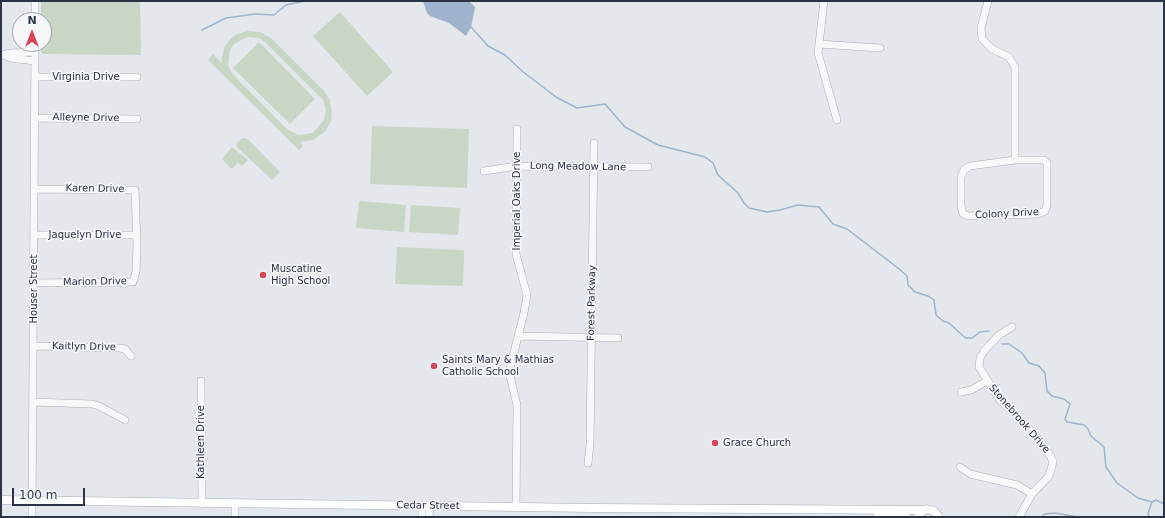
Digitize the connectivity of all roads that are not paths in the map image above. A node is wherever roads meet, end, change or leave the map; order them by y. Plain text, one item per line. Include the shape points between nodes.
1 (35, 1) edge
2 (824, 1) edge
3 (988, 1) edge
4 (35, 12) edge
5 (819, 44) junction
6 (880, 48) dead end
7 (35, 52) joint
8 (3, 56) edge
9 (35, 61) junction
10 (35, 77) junction
11 (137, 77) dead end
12 (35, 118) junction
13 (137, 118) dead end
14 (837, 120) dead end
15 (517, 129) dead end
16 (594, 143) dead end
17 (1015, 160) junction
18 (517, 166) junction
19 (593, 167) junction
20 (648, 167) dead end
21 (484, 171) dead end
22 (34, 189) junction
23 (34, 235) junction
24 (136, 235) junction
25 (34, 283) junction
26 (1012, 327) dead end
27 (518, 336) junction
28 (591, 338) junction
29 (618, 338) dead end
30 (34, 346) junction
31 (131, 356) dead end
32 (201, 381) dead end
33 (986, 381) junction
34 (961, 392) dead end
35 (33, 402) junction
36 (125, 420) dead end
37 (588, 463) dead end
38 (960, 467) dead end
39 (1032, 494) junction
40 (1, 500) edge
41 (33, 501) junction
42 (202, 504) junction
43 (235, 504) junction
44 (426, 506) junction
45 (516, 507) junction
46 (924, 510) junction
47 (856, 511) junction
48 (32, 517) edge
49 (235, 517) edge
50 (422, 517) edge
51 (428, 517) edge
52 (906, 517) edge
53 (918, 517) edge
54 (939, 517) edge
55 (1019, 517) edge

1 - 4 street
2 - 5 street
3 - 17 street via 981,28 982,39 992,49 1009,58 1015,67
5 - 6 street
5 - 14 street via 819,60 832,96
7 - 8 street
7 - 9 street, Houser Street
8 - 9 street
9 - 10 street, Houser Street
10 - 11 street, Virginia Drive
10 - 12 street, Houser Street
12 - 13 street, Alleyne Drive
12 - 22 street, Houser Street
15 - 18 street, Imperial Oaks Drive
16 - 19 street, Forest Parkway
17 - 17 street, Colony Drive via 1044,160 1047,163 1045,211 1038,214 962,214 961,177 964,170 970,166
18 - 19 street, Long Meadow Lane
18 - 21 street, Long Meadow Lane
18 - 27 street, Imperial Oaks Drive via 516,254 527,295
19 - 20 street, Long Meadow Lane
19 - 28 street, Forest Parkway
22 - 23 street, Houser Street
22 - 24 street, Karen Drive via 135,190
23 - 24 street, Jaquelyn Drive
23 - 25 street, Houser Street
24 - 25 street, Marion Drive via 136,272 133,282
25 - 30 street, Houser Street
26 - 33 street, Stonebrook Drive via 999,335 980,358 979,367
27 - 28 street
27 - 45 street, Imperial Oaks Drive via 509,372 517,405
28 - 29 street
28 - 37 street, Forest Parkway
30 - 31 street, Kaitlyn Drive via 119,348 125,349
30 - 35 street, Houser Street
32 - 42 street, Kathleen Drive
33 - 34 street via 971,390
33 - 39 street, Stonebrook Drive via 1011,413 1037,437 1051,458 1051,472
35 - 36 street via 92,404
35 - 41 street, Houser Street
38 - 39 street via 970,474 1014,484
39 - 55 street, Stonebrook Drive
40 - 41 main road, Cedar Street
41 - 42 main road, Cedar Street
41 - 48 street, Houser Street
42 - 43 main road, Cedar Street
43 - 44 main road, Cedar Street
43 - 49 street
44 - 45 main road, Cedar Street
44 - 50 street
44 - 51 street
45 - 47 main road, Cedar Street
46 - 47 main road, Cedar Street
46 - 53 main road
46 - 54 main road via 931,510
47 - 52 main road, Cedar Street via 862,514

